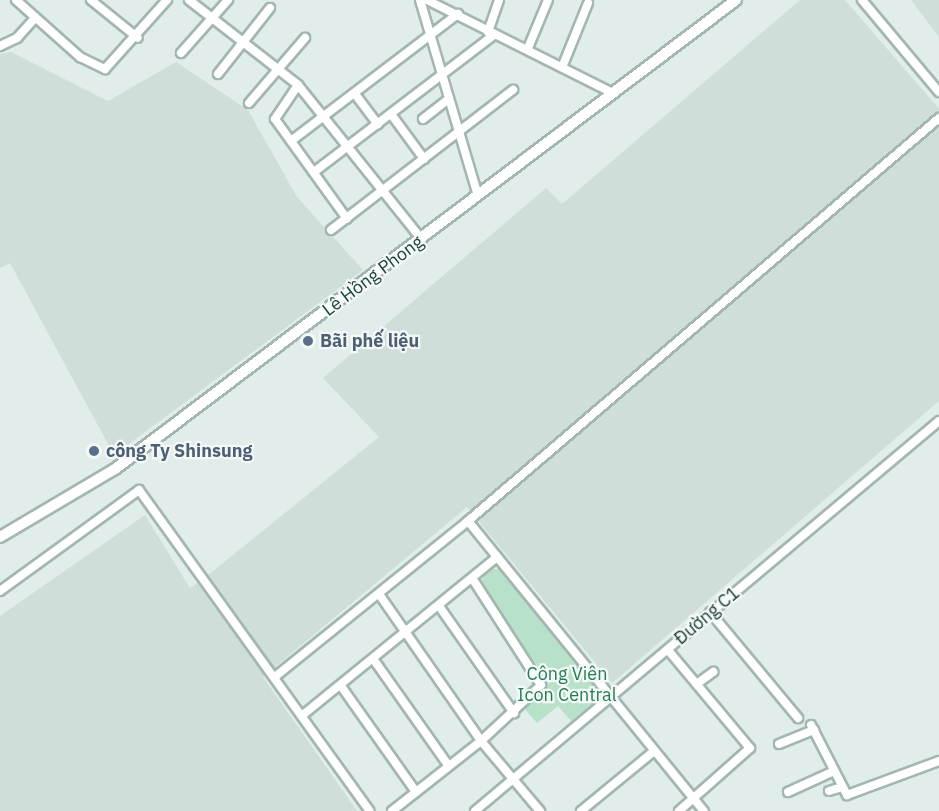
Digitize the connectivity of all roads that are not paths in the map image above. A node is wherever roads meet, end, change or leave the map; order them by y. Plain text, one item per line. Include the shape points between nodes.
1 (16, 0) edge
2 (91, 0) edge
3 (167, 0) edge
4 (189, 0) edge
5 (228, 0) edge
6 (420, 0) edge
7 (427, 0) edge
8 (499, 0) edge
9 (548, 0) edge
10 (736, 0) edge
11 (862, 0) edge
12 (588, 3) dead end
13 (446, 4) edge
14 (270, 8) dead end
15 (458, 14) junction
16 (215, 17) junction
17 (35, 18) junction
18 (491, 33) junction
19 (138, 38) junction
20 (305, 38) dead end
21 (428, 39) junction
22 (243, 40) junction
23 (0, 46) edge
24 (528, 48) junction
25 (181, 53) dead end
26 (564, 65) junction
27 (280, 66) junction
28 (218, 74) dead end
29 (440, 76) junction
30 (298, 85) junction
31 (513, 90) dead end
32 (939, 92) edge
33 (614, 93) junction
34 (355, 94) junction
35 (447, 100) junction
36 (249, 104) dead end
37 (391, 114) junction
38 (325, 115) junction
39 (939, 118) edge
40 (423, 119) dead end
41 (378, 124) junction
42 (457, 134) junction
43 (291, 141) junction
44 (350, 147) junction
45 (424, 159) junction
46 (314, 172) junction
47 (383, 190) junction
48 (478, 196) junction
49 (347, 219) junction
50 (331, 230) dead end
51 (422, 240) junction
52 (939, 421) edge
53 (468, 521) junction
54 (0, 537) edge
55 (496, 557) junction
56 (472, 578) junction
57 (0, 591) edge
58 (379, 594) junction
59 (439, 606) junction
60 (710, 612) junction
61 (407, 633) junction
62 (668, 650) junction
63 (374, 660) junction
64 (713, 672) dead end
65 (276, 676) junction
66 (698, 683) junction
67 (341, 686) junction
68 (611, 696) junction
69 (514, 713) junction
70 (304, 714) junction
71 (798, 718) dead end
72 (481, 741) junction
73 (778, 744) dead end
74 (654, 752) junction
75 (939, 761) edge
76 (448, 765) junction
77 (834, 771) junction
78 (515, 780) junction
79 (842, 787) junction
80 (829, 791) dead end
81 (416, 792) junction
82 (788, 792) dead end
83 (694, 799) junction
84 (370, 811) edge
85 (392, 811) edge
86 (475, 811) edge
87 (540, 811) edge
88 (581, 811) edge
89 (680, 811) edge
90 (704, 811) edge

1 - 17 street
2 - 19 street
3 - 19 street
4 - 16 street
5 - 16 street
6 - 21 street
7 - 13 street
8 - 18 street
9 - 24 street
10 - 33 main road, Lê Hồng Phong
11 - 32 street
12 - 26 street
13 - 15 street
14 - 22 street
15 - 18 street
15 - 21 street
16 - 22 street
16 - 25 street
17 - 19 street via 96,68 112,66
17 - 23 street via 16,38
18 - 24 street
18 - 29 street
20 - 27 street
21 - 29 street
21 - 34 street
22 - 27 street
22 - 28 street
24 - 26 street
26 - 33 street
27 - 30 street
27 - 36 street
29 - 35 street
29 - 37 street
30 - 38 street
30 - 43 street via 275,116
31 - 42 street
33 - 48 main road, Lê Hồng Phong
34 - 38 street
34 - 41 street
35 - 40 street
35 - 42 street
37 - 41 street
37 - 45 street
38 - 43 street
38 - 44 street
39 - 53 street
41 - 44 street
42 - 45 street
42 - 48 street
43 - 46 street
44 - 46 street
44 - 47 street
45 - 47 street
46 - 49 street
47 - 49 street
47 - 51 street
48 - 51 main road, Lê Hồng Phong
49 - 50 street
51 - 54 main road, Lê Hồng Phong via 115,469
52 - 60 street, Đường C1
53 - 55 street
53 - 58 street
55 - 56 street
55 - 68 street
56 - 59 street
56 - 69 street via 539,676 537,693
57 - 65 street via 139,490
58 - 61 street
58 - 65 street
59 - 61 street
59 - 69 street
60 - 62 street, Đường C1
60 - 71 street
61 - 63 street
61 - 72 street
62 - 66 street
62 - 68 street, Đường C1
63 - 67 street
63 - 76 street
64 - 66 street
65 - 70 street
66 - 83 street via 750,748
67 - 70 street
67 - 81 street
68 - 74 street
68 - 78 street, Đường C1
69 - 72 street
70 - 84 street
72 - 76 street
72 - 78 street
73 - 77 street via 813,727
74 - 83 street
74 - 88 street
75 - 79 street via 850,796
76 - 81 street
77 - 79 street
77 - 82 street
78 - 86 street, Đường C1
78 - 87 street
79 - 80 street
81 - 85 street
83 - 89 street
83 - 90 street

